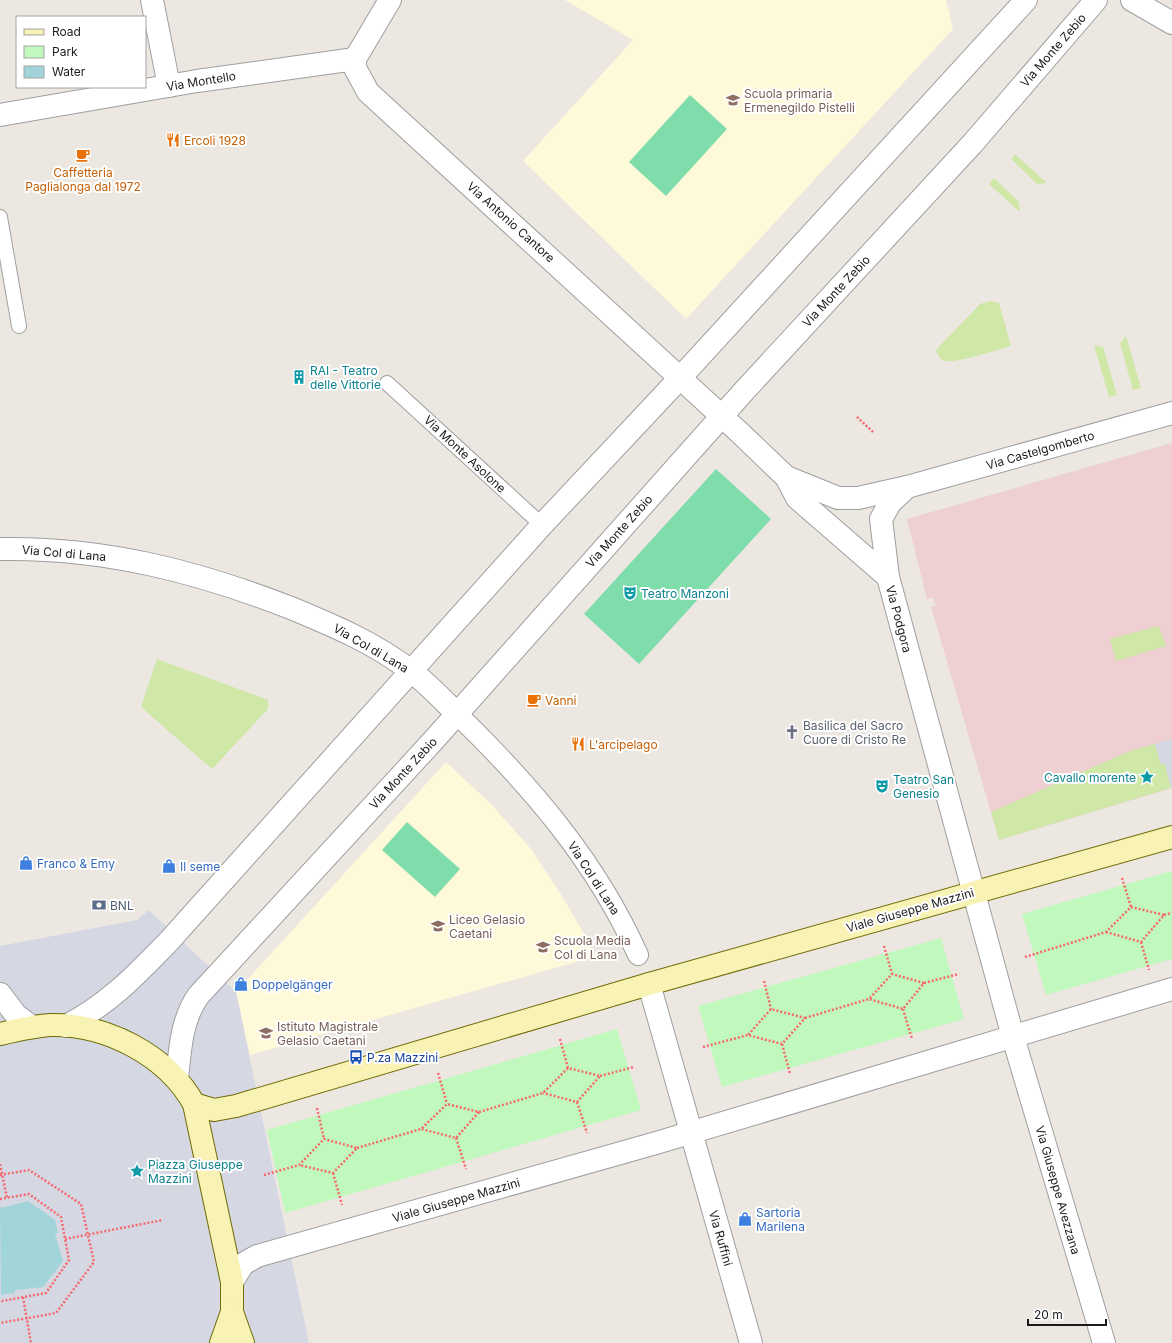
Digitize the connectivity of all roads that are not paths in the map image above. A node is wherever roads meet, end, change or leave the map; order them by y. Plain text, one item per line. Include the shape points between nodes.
1 (152, 0) edge
2 (390, 0) edge
3 (1026, 0) edge
4 (1096, 0) edge
5 (1132, 0) edge
6 (1172, 23) edge
7 (355, 59) junction
8 (169, 86) junction
9 (0, 115) edge
10 (0, 217) edge
11 (19, 326) dead end
12 (680, 378) junction
13 (387, 383) dead end
14 (1172, 413) edge
15 (722, 417) junction
16 (786, 477) junction
17 (907, 487) junction
18 (542, 525) junction
19 (0, 549) edge
20 (888, 578) junction
21 (410, 670) junction
22 (457, 714) junction
23 (1172, 837) edge
24 (974, 892) junction
25 (638, 955) dead end
26 (649, 984) junction
27 (1172, 989) edge
28 (0, 994) edge
29 (66, 1026) junction
30 (32, 1028) junction
31 (0, 1034) edge
32 (1013, 1037) junction
33 (177, 1079) junction
34 (194, 1104) junction
35 (690, 1133) junction
36 (232, 1282) junction
37 (232, 1312) junction
38 (221, 1343) edge
39 (244, 1343) edge
40 (751, 1343) edge
41 (1104, 1343) edge

1 - 8 street
2 - 7 street
3 - 12 street
4 - 15 street, Via Monte Zebio via 973,143
5 - 6 street
7 - 8 street, Via Montello
7 - 12 street, Via Antonio Cantore via 355,68 368,92
8 - 9 street, Via Montello
10 - 11 lane
12 - 15 street, Via Podgora
12 - 18 street
13 - 18 lane, Via Monte Asolone
14 - 17 street, Via Castelgomberto
15 - 16 street, Via Podgora
15 - 22 street, Via Monte Zebio
16 - 17 street, Via Castelgomberto via 838,498 858,498
16 - 20 street, Via Podgora via 797,498
17 - 20 street, Via Castelgomberto via 890,503 881,519
18 - 21 street
19 - 21 street, Via Col di Lana via 62,551 115,557 199,575 341,629
20 - 24 street, Via Podgora
21 - 22 street, Via Col di Lana
21 - 29 street via 139,972 98,1008
22 - 25 street, Via Col di Lana via 516,773 550,813 598,880
22 - 33 street, Via Monte Zebio via 198,996 184,1026
23 - 24 main road, Viale Giuseppe Mazzini
24 - 26 main road, Viale Giuseppe Mazzini
24 - 32 street, Via Podgora
26 - 34 main road, Viale Giuseppe Mazzini via 236,1106 214,1110
26 - 35 street
27 - 32 street, Viale Giuseppe Mazzini
28 - 30 street via 16,1015
29 - 30 main road
29 - 33 main road via 109,1035 150,1057
30 - 31 main road
32 - 35 street, Viale Giuseppe Mazzini
32 - 41 street, Via Giuseppe Avezzana
33 - 34 main road
34 - 36 main road
35 - 36 street, Viale Giuseppe Mazzini via 257,1256 243,1264
35 - 40 street, Via Ruffini
36 - 37 main road
37 - 38 main road
37 - 39 main road

